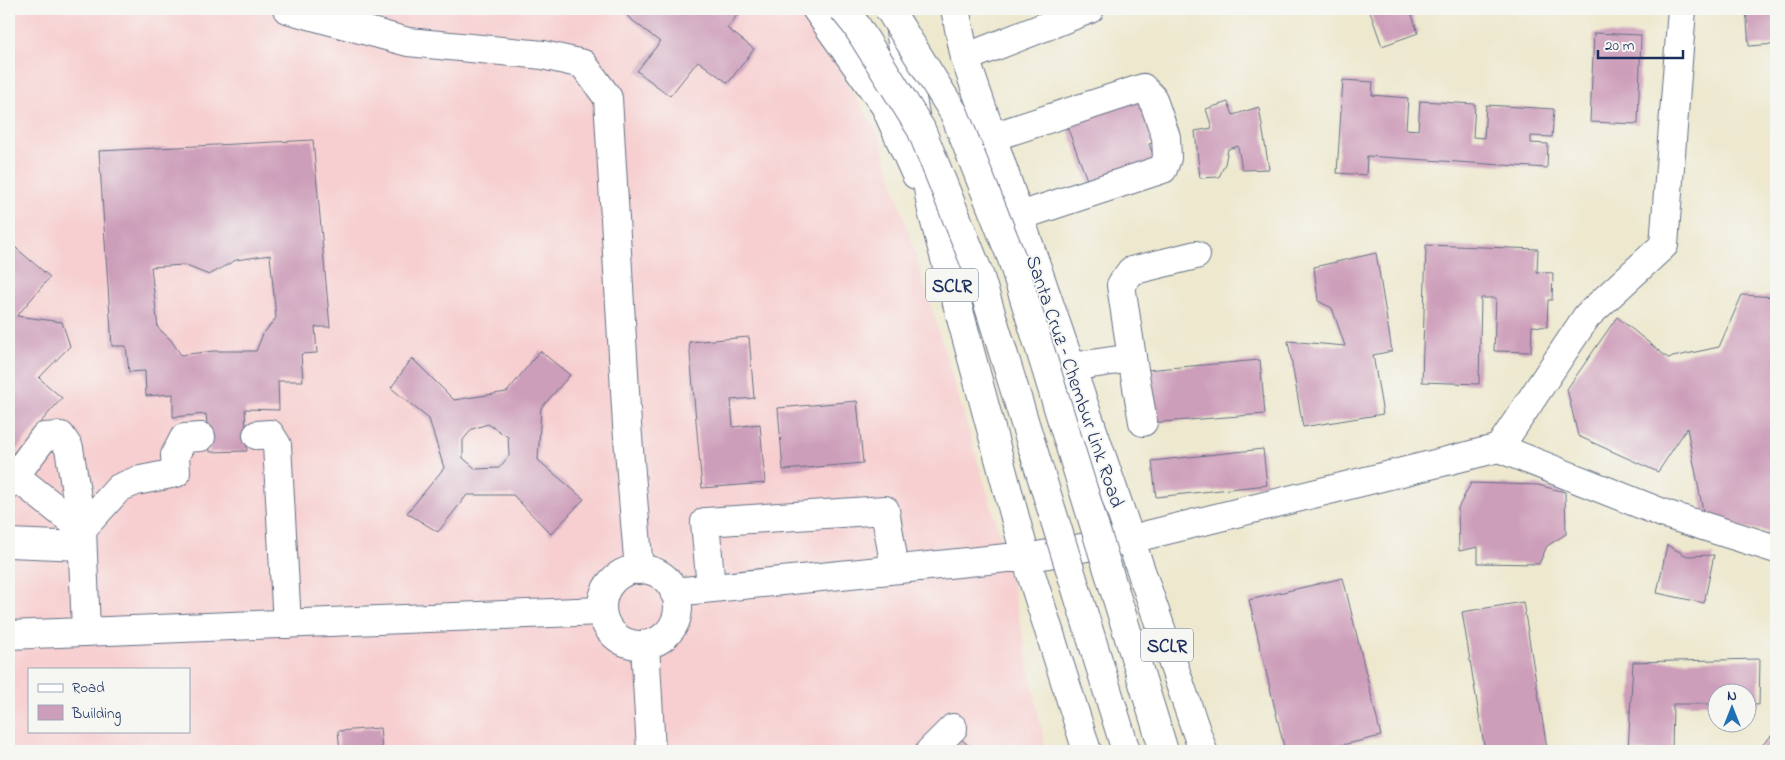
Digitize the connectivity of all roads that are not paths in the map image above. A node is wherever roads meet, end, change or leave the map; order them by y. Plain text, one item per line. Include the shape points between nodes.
1 (287, 9) edge
2 (816, 9) edge
3 (843, 9) edge
4 (889, 9) edge
5 (894, 9) edge
6 (955, 9) edge
7 (1090, 9) edge
8 (1682, 9) edge
9 (965, 58) junction
10 (992, 136) junction
11 (932, 211) junction
12 (1020, 216) junction
13 (1196, 256) dead end
14 (1132, 358) junction
15 (1071, 367) junction
16 (1143, 422) dead end
17 (257, 435) dead end
18 (201, 438) dead end
19 (1499, 448) junction
20 (12, 480) edge
21 (82, 537) junction
22 (1131, 539) junction
23 (9, 543) edge
24 (1776, 549) edge
25 (1026, 558) junction
26 (895, 569) junction
27 (639, 570) junction
28 (711, 588) junction
29 (674, 592) junction
30 (602, 611) junction
31 (287, 624) junction
32 (86, 632) junction
33 (9, 635) edge
34 (645, 645) junction
35 (953, 728) dead end
36 (650, 751) edge
37 (930, 751) edge
38 (1087, 751) edge
39 (1126, 751) edge
40 (1164, 751) edge
41 (1203, 751) edge

1 - 27 main road via 408,42 543,55 583,64 608,98
2 - 11 main road via 884,106
3 - 39 main road, bridge via 921,130 978,270
4 - 40 main road, bridge via 954,113 1012,259
5 - 11 main road, SCLR via 902,38
6 - 9 main road, Santa Cruz – Chembur Link Road / SCLR
7 - 9 main road
8 - 19 main road via 1664,245 1587,316
9 - 10 main road, Santa Cruz – Chembur Link Road / SCLR
10 - 12 main road, Santa Cruz – Chembur Link Road / SCLR
10 - 12 main road via 1143,88 1152,97 1166,136 1167,158 1163,169
11 - 25 main road, SCLR
12 - 15 main road, Santa Cruz – Chembur Link Road / SCLR
13 - 14 main road via 1131,270 1121,285
14 - 15 main road
14 - 16 main road
15 - 22 main road, Santa Cruz – Chembur Link Road / SCLR
17 - 31 main road via 270,434 278,445
18 - 21 main road via 184,438 175,455 176,473 119,488
19 - 22 main road
19 - 24 main road via 1665,514
20 - 21 main road
20 - 21 main road via 44,437 61,436 69,448
21 - 23 main road
21 - 32 main road
22 - 25 main road
22 - 41 main road, Santa Cruz – Chembur Link Road / SCLR
25 - 26 main road
25 - 38 main road, SCLR
26 - 28 main road
26 - 28 main road via 885,510 705,522
27 - 29 main road via 652,571 663,577
27 - 30 main road via 615,578 607,588
28 - 29 main road
29 - 34 main road via 678,611 675,624 656,642
30 - 31 main road
30 - 34 main road via 609,628 622,641
31 - 32 main road
32 - 33 main road
34 - 36 main road
35 - 37 main road

